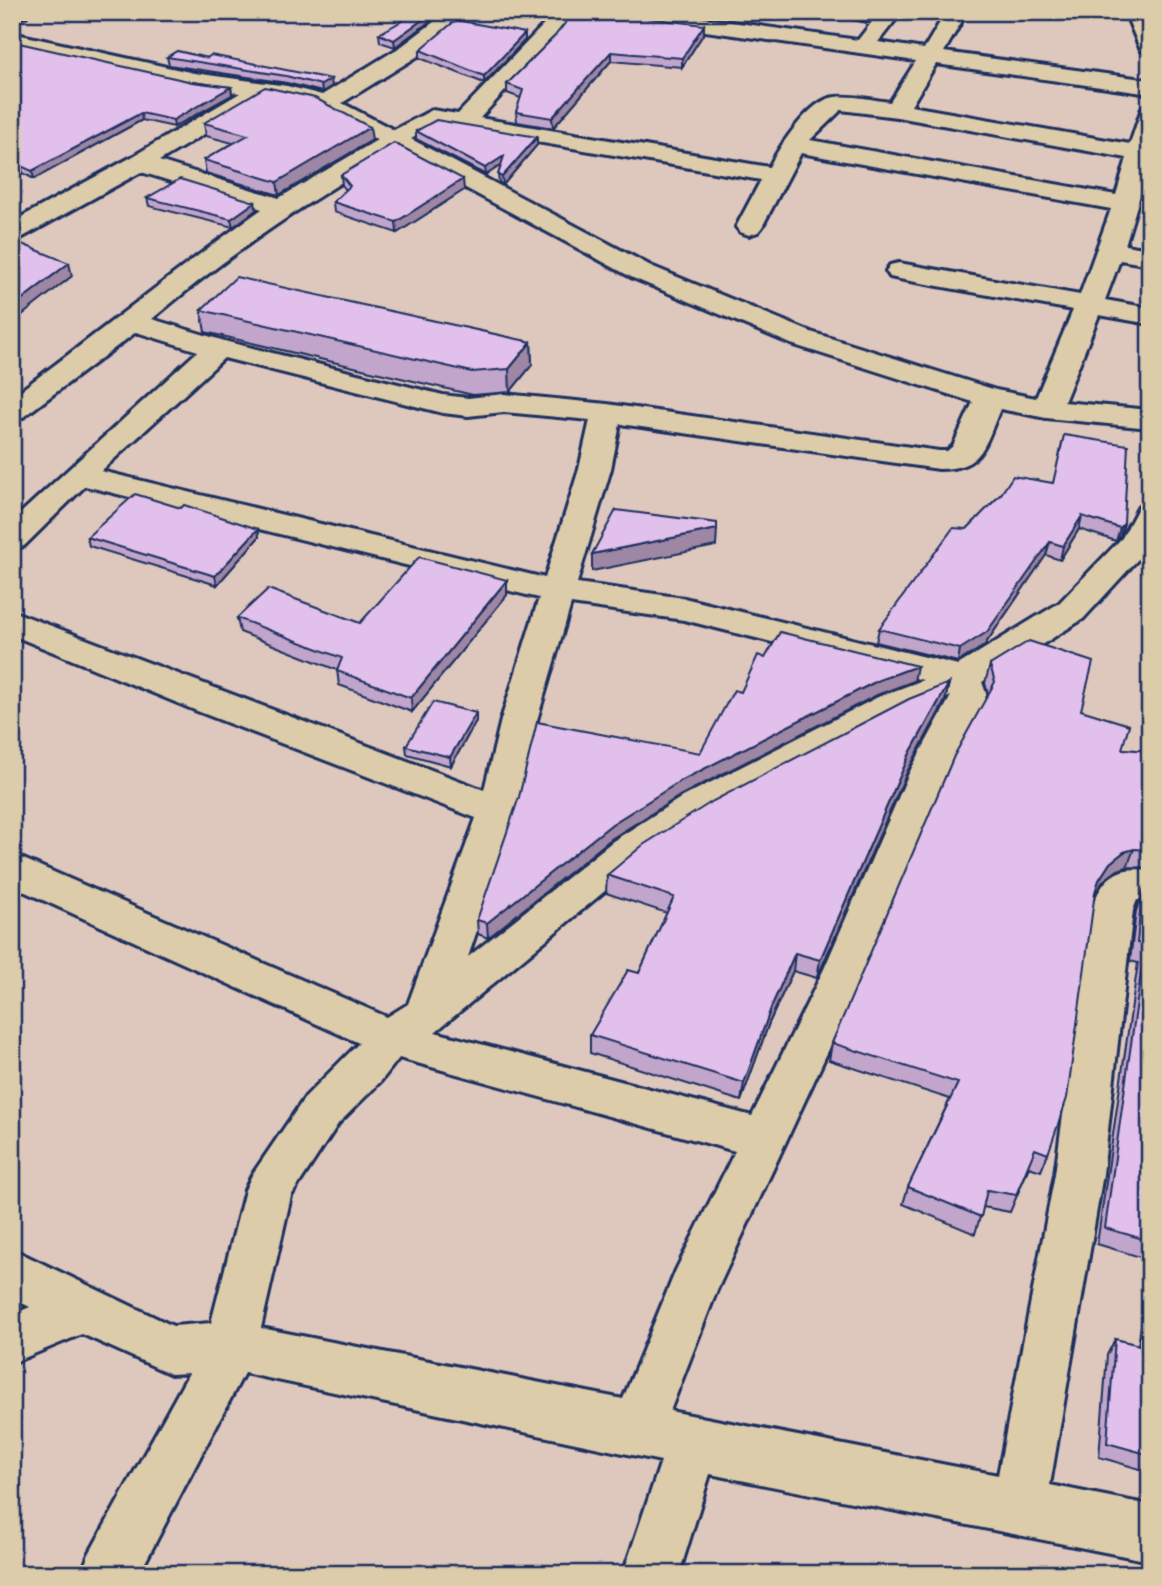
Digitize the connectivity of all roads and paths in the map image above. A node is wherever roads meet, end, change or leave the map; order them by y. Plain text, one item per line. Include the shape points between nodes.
1 (19, 12) edge
2 (460, 12) edge
3 (568, 12) edge
4 (614, 12) edge
5 (851, 12) edge
6 (1135, 12) edge
7 (12, 14) edge
8 (886, 18) junction
9 (951, 20) edge
10 (12, 39) edge
11 (1150, 46) edge
12 (864, 47) junction
13 (929, 55) junction
14 (1150, 87) edge
15 (262, 90) junction
16 (326, 103) junction
17 (897, 110) junction
18 (1150, 113) edge
19 (465, 121) junction
20 (394, 138) junction
21 (793, 144) junction
22 (1141, 153) junction
23 (139, 163) junction
24 (774, 175) junction
25 (1125, 204) junction
26 (282, 207) junction
27 (749, 227) dead end
28 (12, 233) edge
29 (1110, 250) junction
30 (1150, 257) edge
31 (899, 271) dead end
32 (1089, 305) junction
33 (1150, 316) edge
34 (132, 322) junction
35 (218, 348) junction
36 (990, 398) junction
37 (1046, 409) junction
38 (12, 411) edge
39 (607, 413) junction
40 (1150, 419) edge
41 (78, 475) junction
42 (18, 526) edge
43 (1145, 533) edge
44 (556, 591) junction
45 (12, 622) edge
46 (963, 678) junction
47 (498, 811) junction
48 (12, 869) edge
49 (1150, 886) edge
50 (409, 1026) junction
51 (764, 1139) junction
52 (12, 1272) edge
53 (83, 1310) junction
54 (12, 1339) edge
55 (231, 1346) junction
56 (637, 1428) junction
57 (693, 1444) junction
58 (1019, 1507) junction
59 (1150, 1533) edge
60 (109, 1574) edge
61 (651, 1574) edge

1 - 7 main road
2 - 16 street via 410,51
3 - 19 street
4 - 12 street
5 - 8 street
6 - 11 street
8 - 9 street
8 - 12 street
9 - 13 street
10 - 15 street via 194,80
12 - 13 street
13 - 14 street
13 - 17 street
15 - 16 street
15 - 23 street
16 - 20 street
17 - 21 street via 837,103
17 - 22 street
18 - 22 street
19 - 20 street via 432,117
19 - 24 street
20 - 26 street
20 - 36 street via 642,272 801,338
21 - 24 street
21 - 25 street
22 - 25 street
23 - 26 street
23 - 28 street
24 - 27 street
25 - 29 street
26 - 34 street via 197,267
29 - 30 street
29 - 32 street
31 - 32 street
32 - 33 street
32 - 37 street
34 - 35 street
34 - 38 street
35 - 39 street via 443,404 504,403
35 - 41 street
36 - 37 street
36 - 39 street via 966,451 955,460
37 - 40 street
39 - 44 street via 595,469
41 - 42 street
41 - 44 street
43 - 46 street via 1071,611
44 - 46 street via 684,609
44 - 47 street
45 - 47 street
46 - 50 street via 891,706 696,807 627,851
46 - 51 street via 970,699 928,773 845,970
47 - 50 street
48 - 50 street
49 - 58 street via 1125,886 1112,909 1079,1174
50 - 51 street
50 - 55 street via 322,1110 269,1190
51 - 56 street via 694,1286
52 - 53 street
53 - 54 street
53 - 55 street via 172,1350
55 - 56 street
55 - 60 street
56 - 57 street
57 - 58 street
57 - 61 street
58 - 59 street

